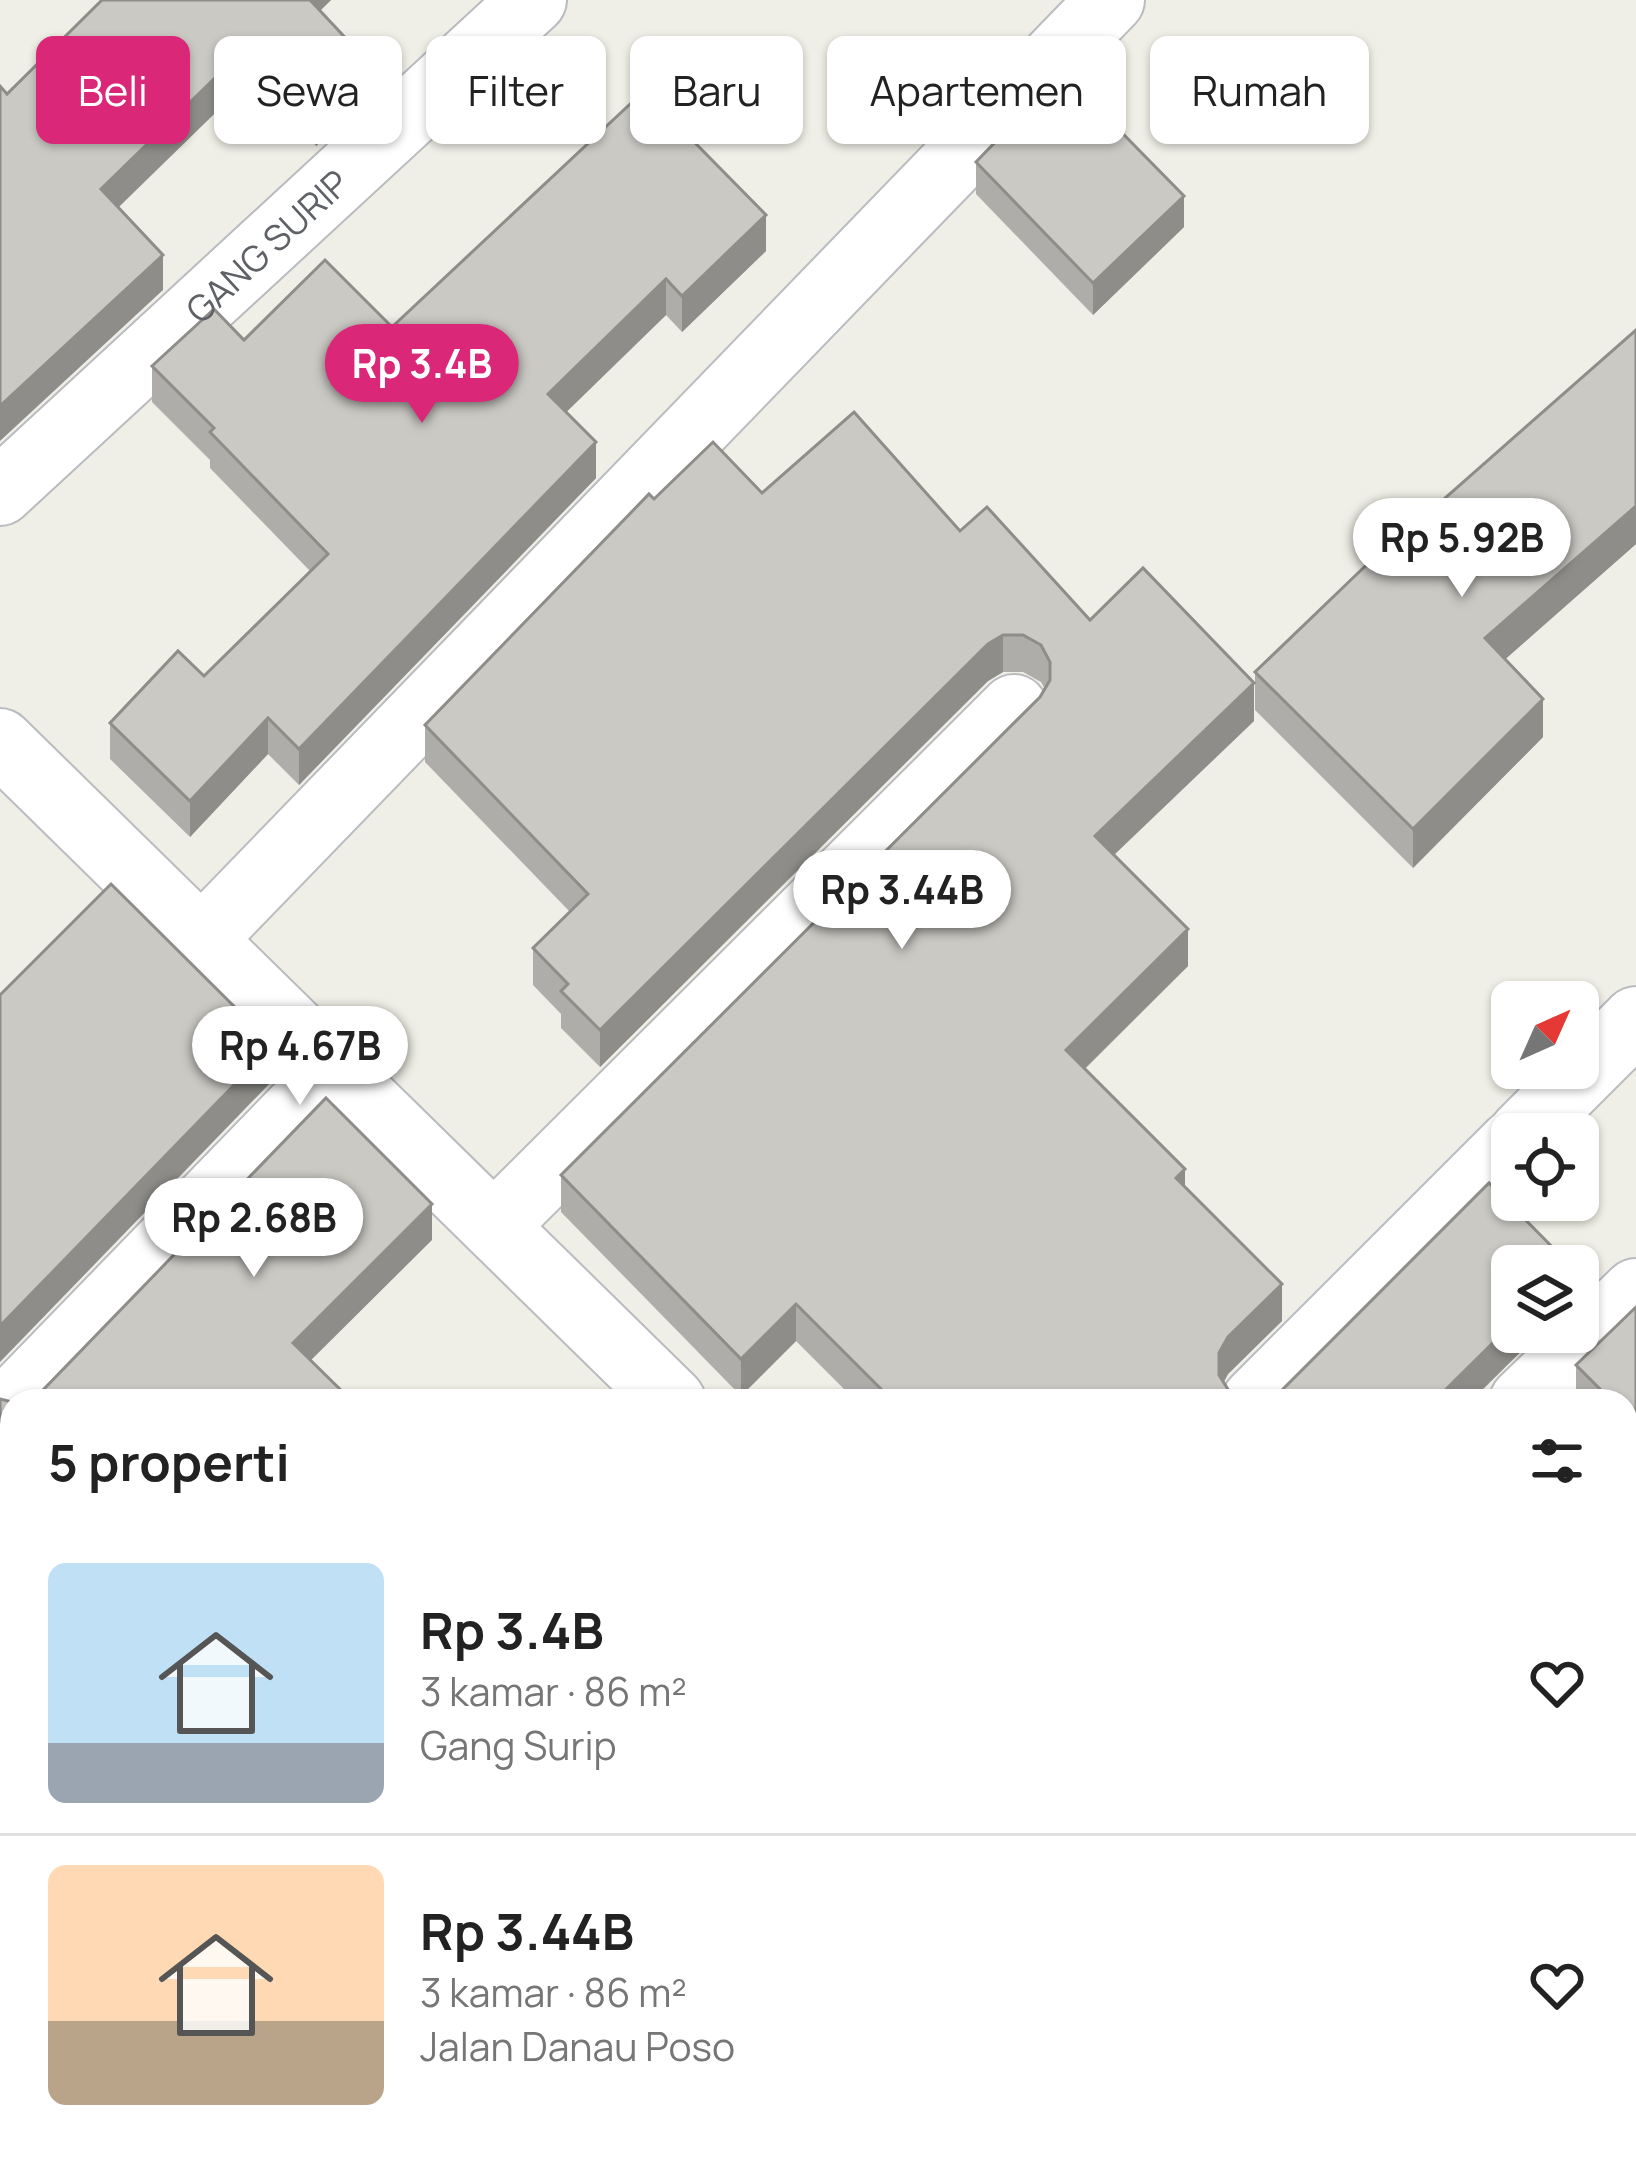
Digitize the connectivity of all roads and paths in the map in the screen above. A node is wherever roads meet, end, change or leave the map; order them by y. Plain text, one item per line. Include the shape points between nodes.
1 (532, 0) edge
2 (1111, 0) edge
3 (0, 492) edge
4 (1014, 708) dead end
5 (0, 742) edge
6 (202, 939) junction
7 (1636, 1020) edge
8 (335, 1070) junction
9 (1543, 1113) edge
10 (1491, 1165) edge
11 (494, 1226) junction
12 (1636, 1292) edge
13 (26, 1389) edge
14 (643, 1389) edge
15 (1267, 1389) edge
16 (1535, 1389) edge

1 - 3 street, GANG SURIP
2 - 6 street
4 - 11 street
5 - 6 street
6 - 8 street
7 - 9 street
8 - 11 street
8 - 13 street
10 - 15 street
11 - 14 street
12 - 16 street

